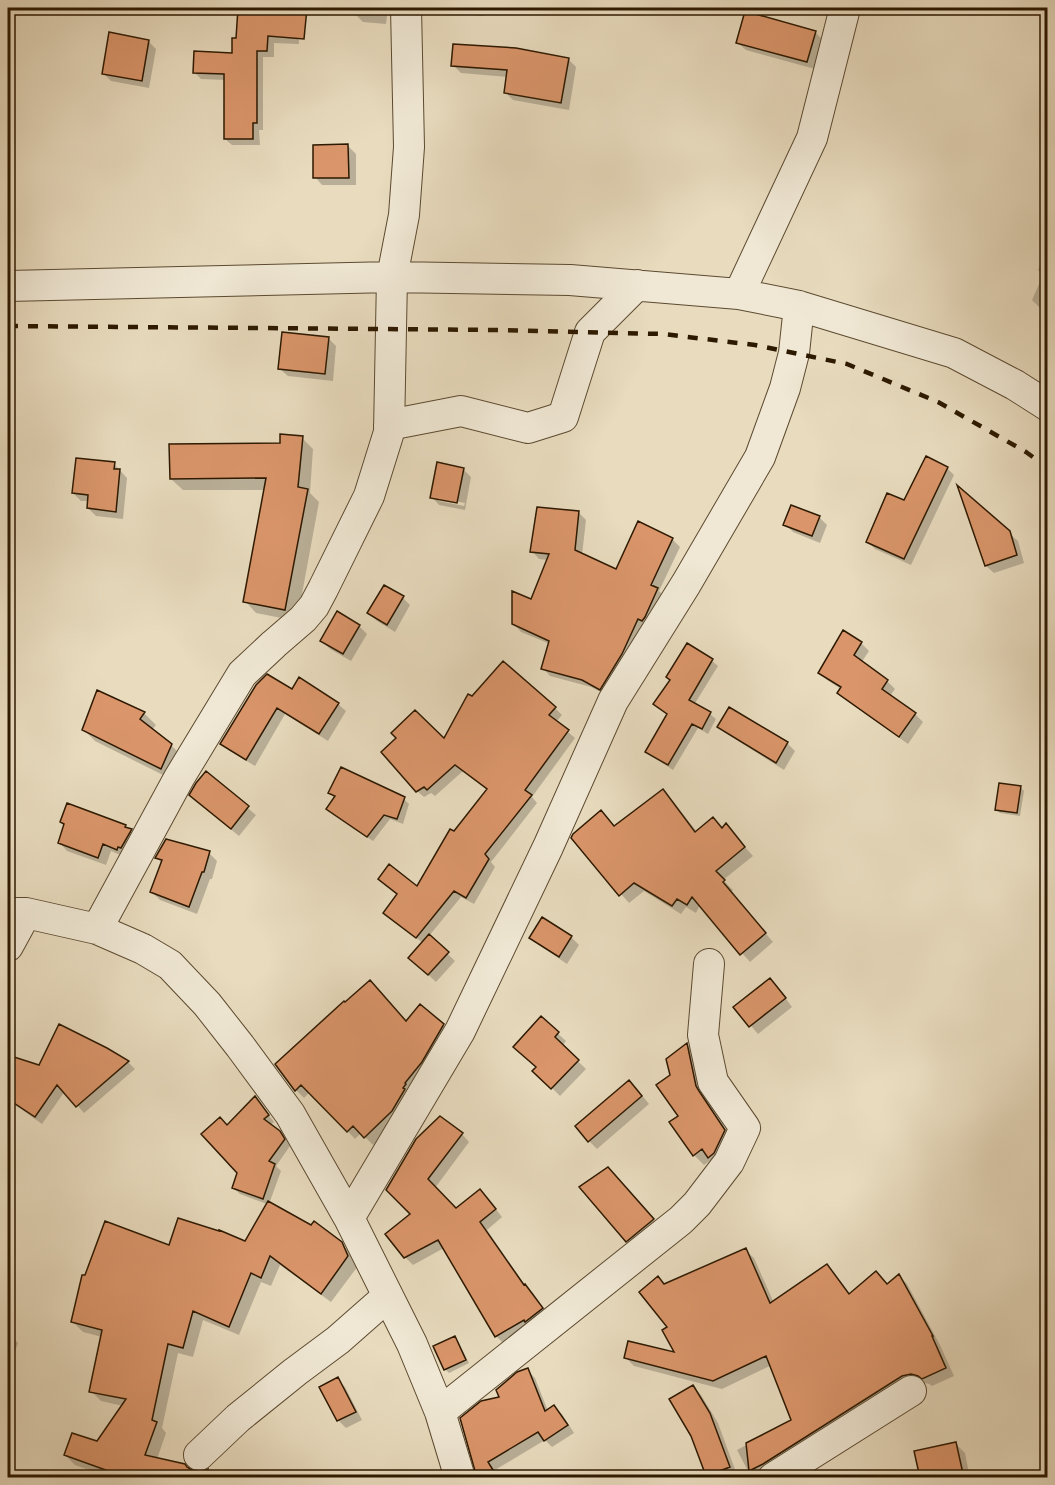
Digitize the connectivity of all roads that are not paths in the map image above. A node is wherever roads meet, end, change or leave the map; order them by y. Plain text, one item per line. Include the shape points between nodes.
1 (406, 8) edge
2 (845, 8) edge
3 (392, 277) junction
4 (637, 285) junction
5 (8, 286) edge
6 (739, 294) junction
7 (799, 306) junction
8 (1047, 406) edge
9 (389, 425) junction
10 (17, 913) edge
11 (97, 929) junction
12 (8, 946) edge
13 (709, 964) dead end
14 (348, 1218) junction
15 (388, 1296) junction
16 (911, 1391) dead end
17 (440, 1412) junction
18 (199, 1455) dead end
19 (460, 1478) edge
20 (773, 1478) edge

1 - 3 street via 409,147 404,215
2 - 6 street via 812,138
3 - 4 street
3 - 5 street
3 - 9 street
4 - 6 street
4 - 9 street via 590,332 563,417 528,428 462,411
6 - 7 street
7 - 8 street via 954,353
7 - 14 street via 785,388 760,457 613,701 460,1031
9 - 11 street via 369,496 314,606 242,675 179,777
10 - 11 street
10 - 12 street
11 - 14 street via 170,965 207,1004 290,1114
13 - 17 street via 703,1035 713,1082 745,1128 729,1162 681,1220
14 - 15 street
15 - 17 street
15 - 18 street via 238,1418
16 - 20 street
17 - 19 street

